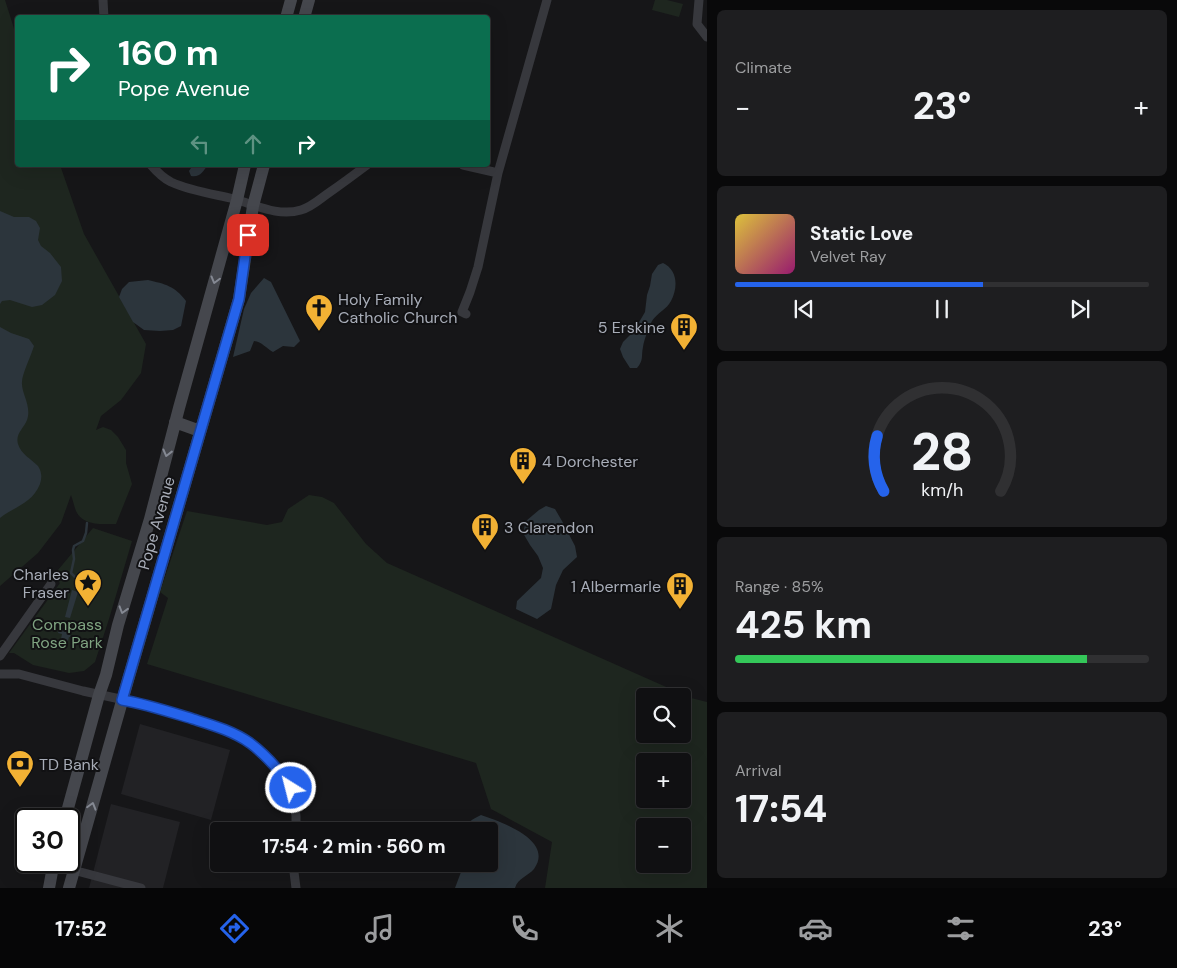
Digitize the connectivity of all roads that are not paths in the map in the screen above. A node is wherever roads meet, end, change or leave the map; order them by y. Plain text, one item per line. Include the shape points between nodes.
1 (102, 0) edge
2 (291, 0) edge
3 (309, 0) edge
4 (547, 0) edge
5 (699, 0) edge
6 (104, 15) edge
7 (287, 15) edge
8 (305, 15) edge
9 (707, 37) edge
10 (153, 167) edge
11 (245, 167) edge
12 (263, 167) edge
13 (364, 167) edge
14 (471, 167) edge
15 (498, 174) junction
16 (237, 200) junction
17 (253, 206) junction
18 (466, 314) dead end
19 (175, 422) junction
20 (200, 430) junction
21 (51, 584) dead end
22 (0, 656) edge
23 (0, 674) edge
24 (99, 694) junction
25 (122, 700) junction
26 (68, 808) edge
27 (296, 822) edge
28 (80, 849) edge
29 (80, 872) edge
30 (294, 872) edge
31 (52, 873) edge
32 (73, 873) edge
33 (49, 888) edge
34 (69, 888) edge
35 (141, 888) edge
36 (296, 888) edge

1 - 6 street
2 - 7 main road
3 - 8 main road
4 - 15 street
5 - 9 street via 697,24
10 - 16 street via 171,182
11 - 16 main road, Pope Avenue
12 - 17 main road, Pope Avenue
13 - 17 street via 303,209 283,212
14 - 15 street
15 - 18 street via 478,267 462,312
16 - 17 street
16 -> 19 main road, Pope Avenue
17 - 20 main road, Pope Avenue via 239,299
19 - 20 main road
19 -> 24 main road, Pope Avenue
20 - 25 main road, Pope Avenue
21 - 22 street
23 - 24 street via 19,674
24 - 25 street
24 - 26 main road, Pope Avenue
25 - 27 street via 222,728 248,742 276,768 291,788
28 -> 25 main road, Pope Avenue
29 - 35 street
30 - 36 street
31 - 33 main road
32 - 34 main road, Pope Avenue

